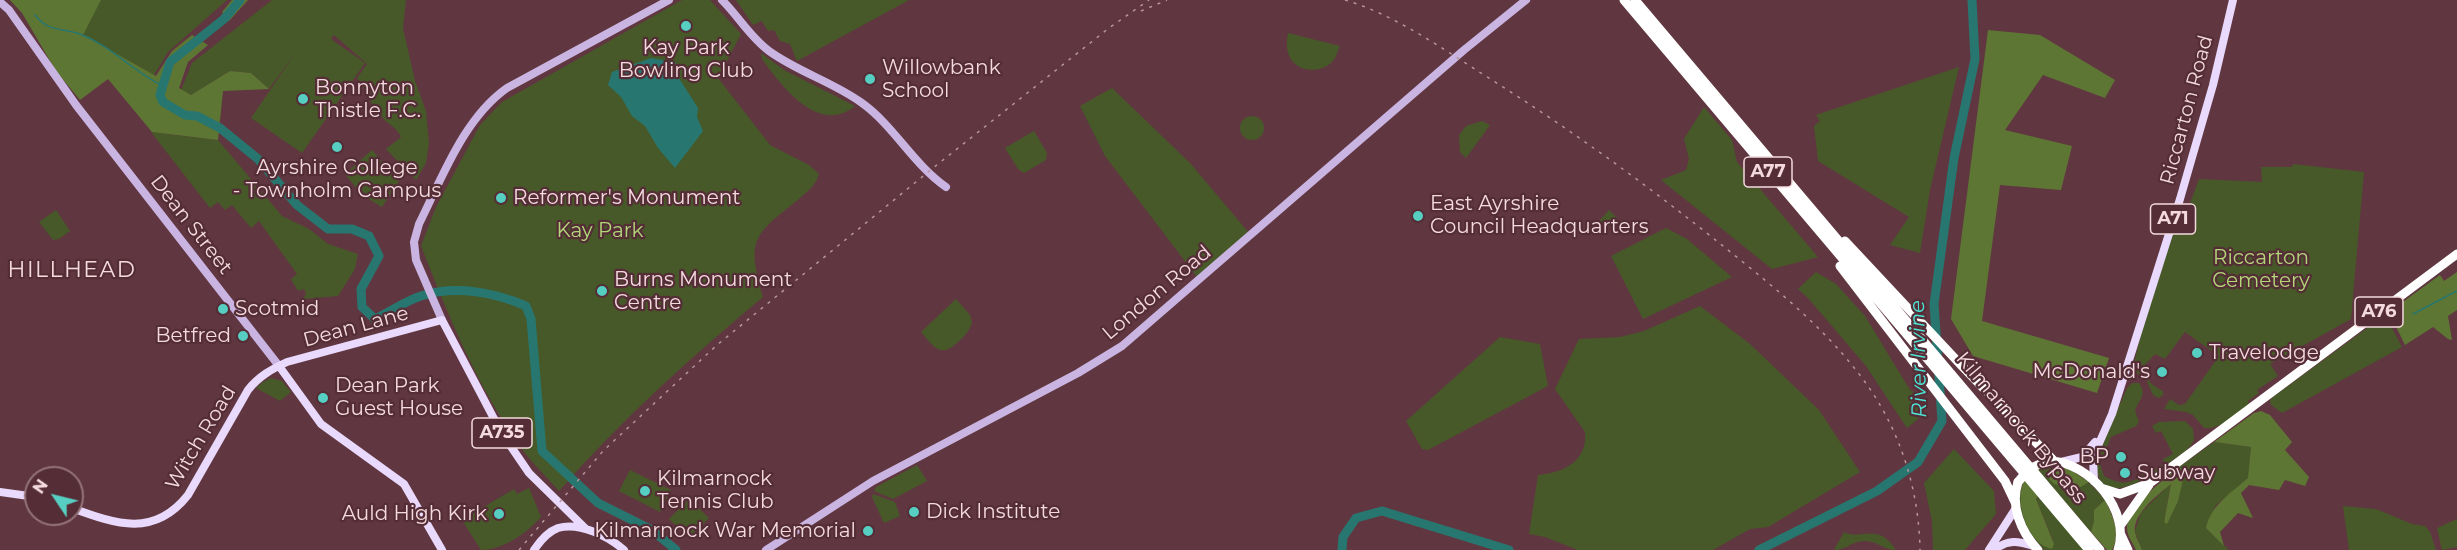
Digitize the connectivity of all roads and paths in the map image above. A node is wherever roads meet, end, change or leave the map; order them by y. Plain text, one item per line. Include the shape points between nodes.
1 (669, 0) edge
2 (1526, 0) edge
3 (1624, 0) edge
4 (1635, 0) edge
5 (2233, 0) edge
6 (0, 2) edge
7 (726, 2) edge
8 (1753, 147) junction
9 (946, 187) dead end
10 (2457, 254) edge
11 (442, 320) junction
12 (279, 366) junction
13 (266, 373) junction
14 (290, 383) junction
15 (2103, 433) junction
16 (2058, 462) junction
17 (2150, 483) junction
18 (2098, 485) junction
19 (0, 492) edge
20 (24, 495) edge
21 (2015, 505) junction
22 (84, 512) edge
23 (586, 529) junction
24 (2121, 530) junction
25 (2036, 548) edge
26 (2121, 549) edge
27 (442, 550) edge
28 (534, 550) edge
29 (624, 550) edge
30 (766, 550) edge
31 (1989, 550) edge
32 (1994, 550) edge
33 (2089, 550) edge
34 (2100, 550) edge

1 - 11 main road via 507,88 478,114 419,224 414,242 416,260
2 - 30 main road, London Road via 1122,346 873,481
3 - 8 highway, Kilmarnock Bypass / A77
4 - 8 highway, Kilmarnock Bypass / A77
5 - 15 main road, Riccarton Road / A71 via 2180,199
6 - 12 main road, Dean Street
7 - 9 main road via 743,27 768,50 861,102 930,176
8 - 16 highway, A77
8 - 21 highway, A77 via 2005,481
8 - 33 highway, Kilmarnock Bypass / A77
8 - 34 highway, Kilmarnock Bypass / A77
10 - 17 highway, A76
11 - 12 main road, Dean Lane
11 - 23 main road, A735 via 501,432 529,473
12 - 13 main road, Witch Road
12 - 14 main road
13 - 14 main road
13 - 22 main road, Witch Road via 248,390 180,506 148,524 120,524
14 - 27 main road via 321,424 398,477
15 - 16 main road, Riccarton Road / A71 via 2088,452
15 - 18 main road, Riccarton Road / A71 via 2093,458
16 - 18 highway, A76 via 2079,470
16 - 21 highway, bridge via 2042,463 2026,472 2018,482
17 - 18 highway, A76 via 2120,494
17 - 24 highway, A76
18 - 24 highway, A76 via 2112,504
19 - 20 main road
21 - 25 highway via 2022,527
21 - 31 main road
23 - 28 main road, A735 via 558,528
23 - 29 main road, A735
24 - 26 highway, A76
25 - 32 main road via 2009,542

